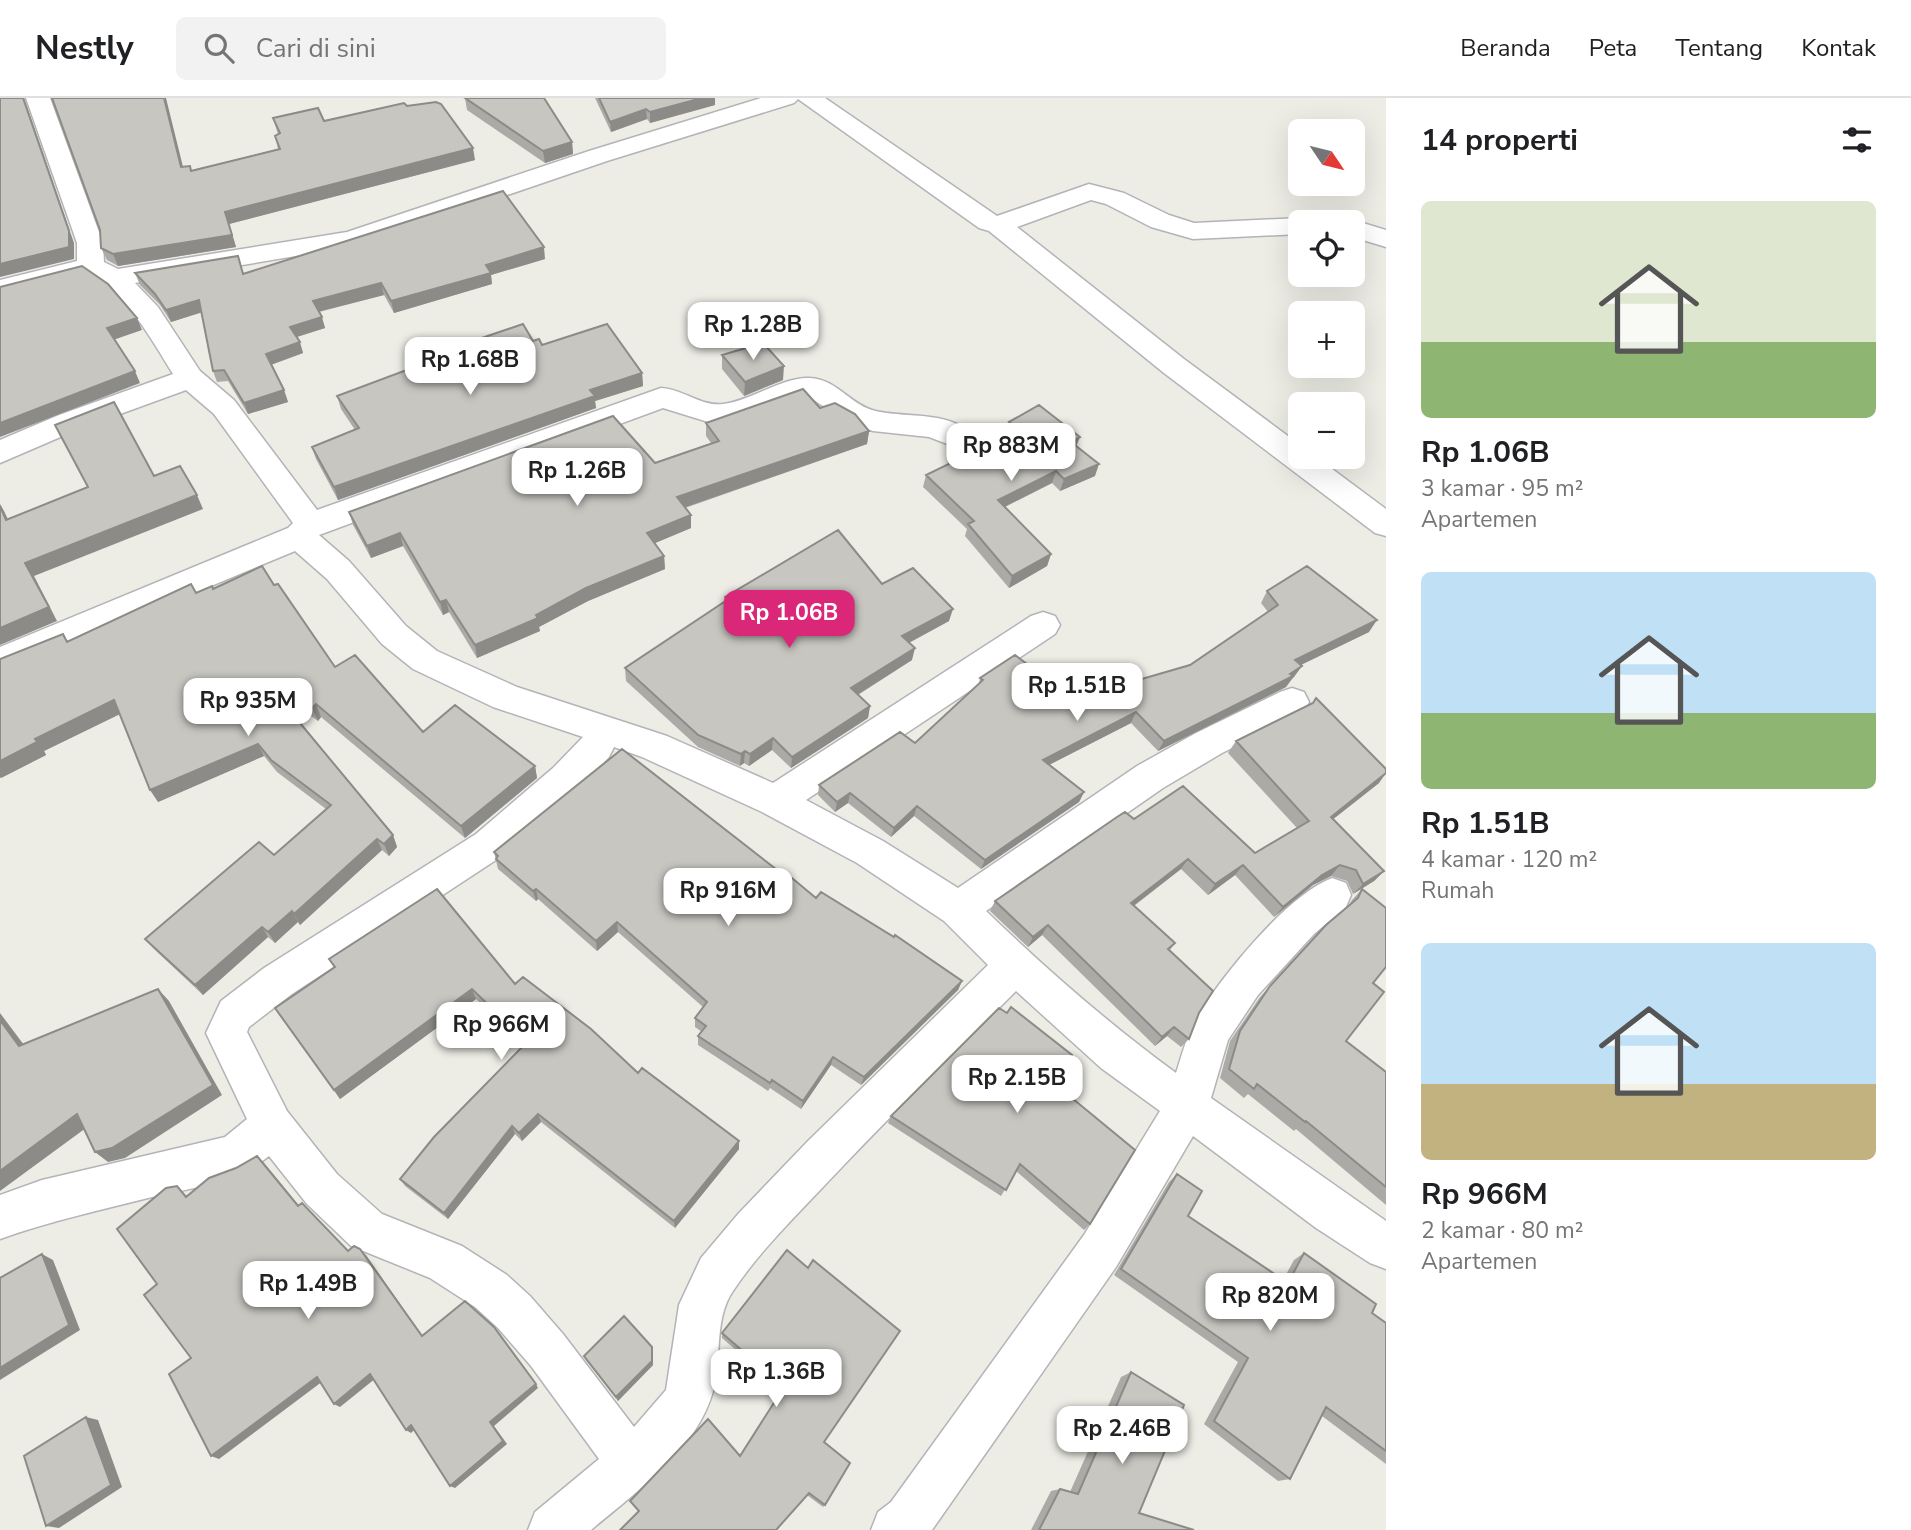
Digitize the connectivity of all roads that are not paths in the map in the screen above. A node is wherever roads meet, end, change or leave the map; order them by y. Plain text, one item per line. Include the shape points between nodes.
1 (38, 98) edge
2 (786, 98) edge
3 (809, 98) edge
4 (998, 225) junction
5 (1288, 227) edge
6 (1365, 232) edge
7 (1386, 239) edge
8 (103, 272) junction
9 (0, 289) edge
10 (190, 378) junction
11 (958, 438) dead end
12 (0, 452) edge
13 (1386, 525) edge
14 (305, 530) junction
15 (1043, 625) dead end
16 (0, 661) edge
17 (1292, 702) dead end
18 (606, 729) junction
19 (775, 801) junction
20 (1332, 895) dead end
21 (958, 909) junction
22 (1015, 965) junction
23 (1187, 1107) junction
24 (272, 1126) junction
25 (0, 1217) edge
26 (1386, 1247) edge
27 (630, 1461) junction
28 (907, 1527) edge
29 (553, 1530) edge

1 - 8 street
2 - 8 street via 352,239
3 - 4 street
4 - 5 street via 1089,192 1115,198 1193,231
4 - 13 street
6 - 7 street
8 - 9 street
8 - 10 street via 148,313
10 - 12 street
10 - 14 street via 224,407
11 - 14 street via 928,425 860,417 817,388 717,415 661,398
14 - 16 street
14 - 18 street via 394,635 425,660 505,697
15 - 19 street
17 - 21 street via 1150,777
18 - 19 street
18 - 24 street via 596,747 552,793 489,845 278,981 235,1014 227,1038
19 - 21 street via 870,852
20 - 23 street via 1244,982 1210,1032
21 - 22 street
22 - 23 street via 1116,1054
22 - 27 street via 866,1111 715,1277 696,1322 694,1369 680,1414
23 - 26 street
23 - 28 street via 1082,1278
24 - 25 street via 226,1158 42,1202
24 - 27 street via 322,1189 367,1230 446,1262 514,1312
27 - 29 street

